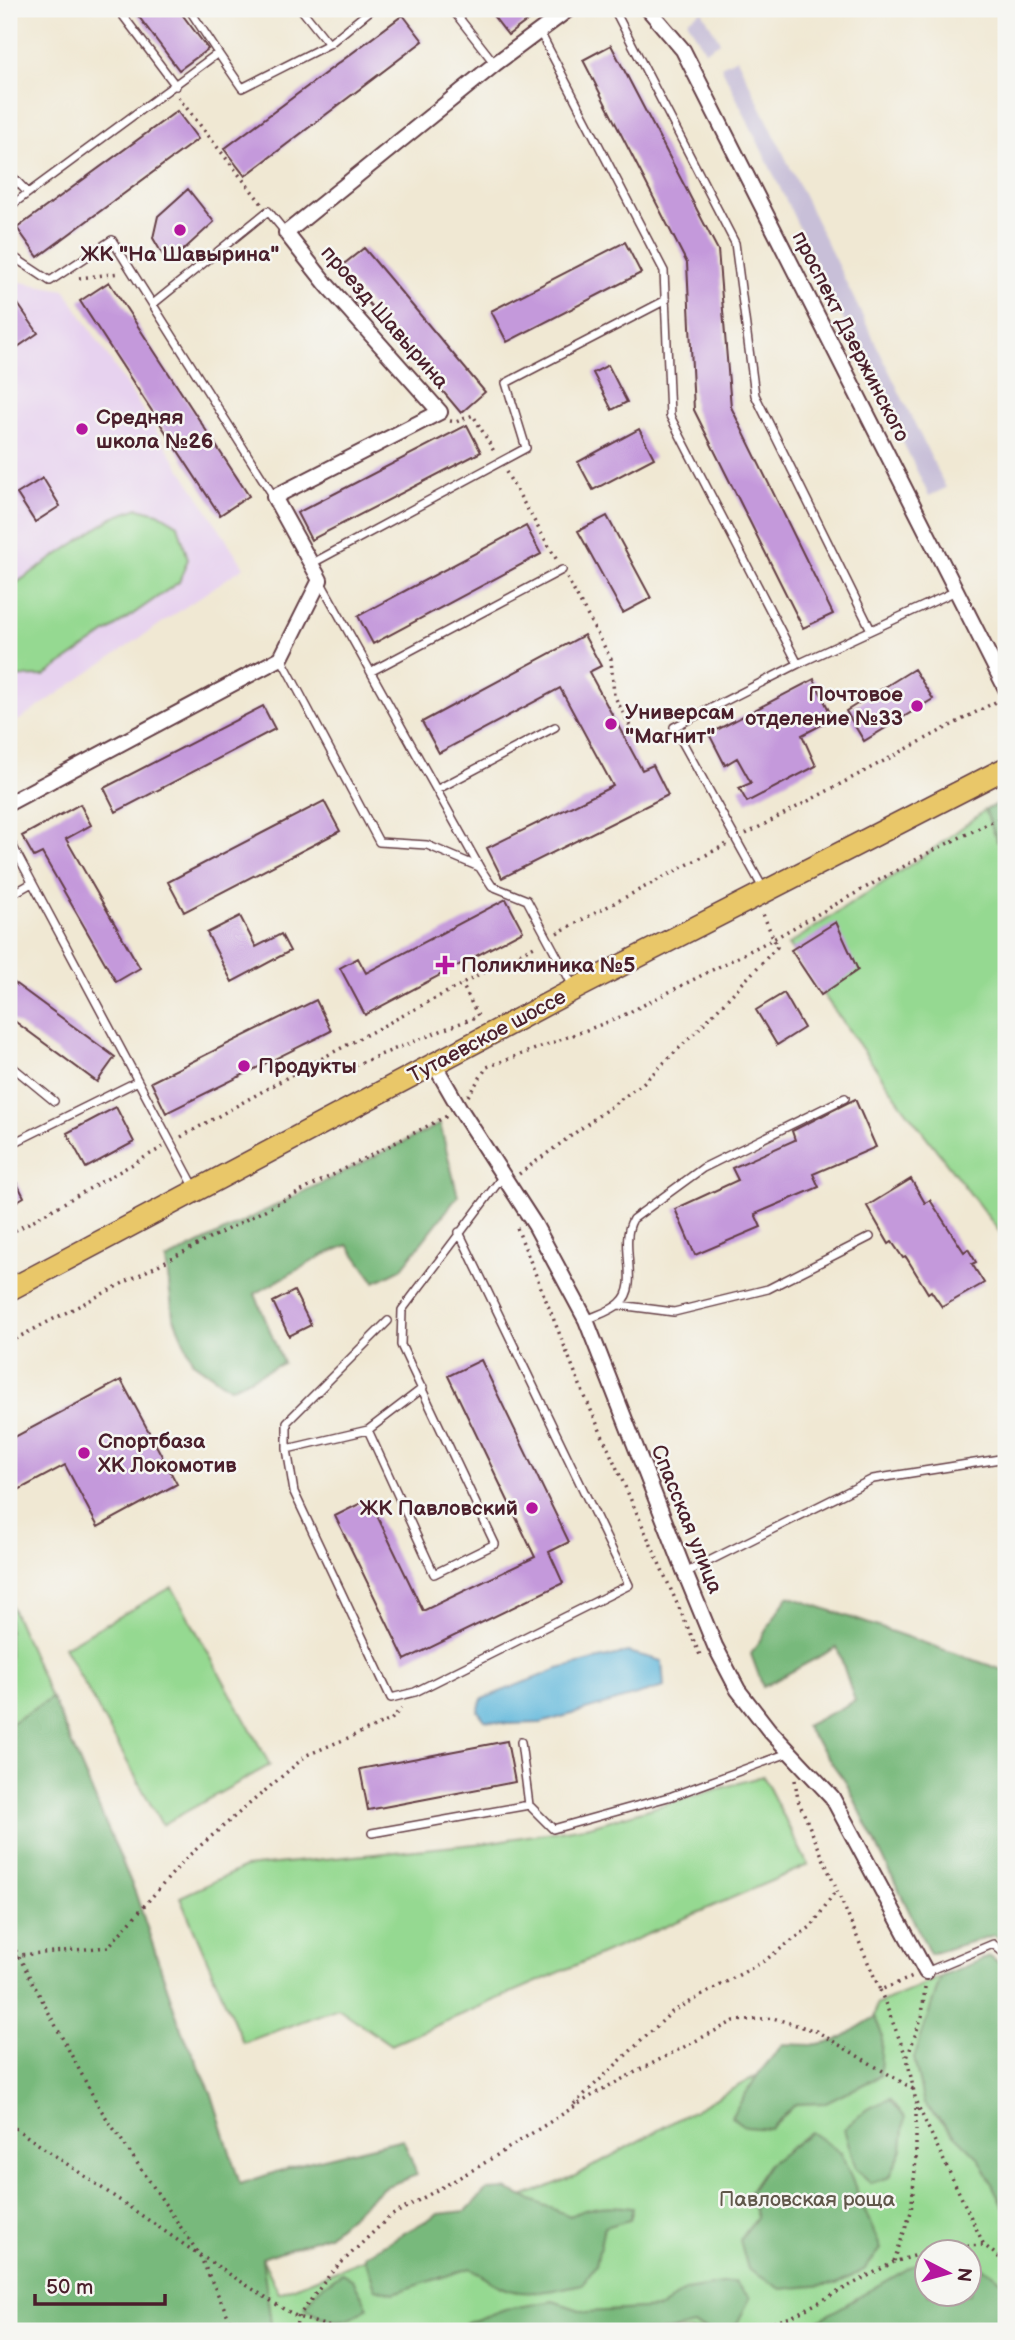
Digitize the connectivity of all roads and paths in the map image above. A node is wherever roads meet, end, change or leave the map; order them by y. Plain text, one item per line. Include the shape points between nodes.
1 (118, 9) edge
2 (189, 9) edge
3 (301, 9) edge
4 (372, 9) edge
5 (452, 9) edge
6 (569, 9) edge
7 (614, 9) edge
8 (648, 9) edge
9 (540, 32) junction
10 (328, 44) junction
11 (218, 53) junction
12 (495, 64) junction
13 (174, 87) junction
14 (9, 173) edge
15 (28, 193) junction
16 (9, 207) edge
17 (268, 211) junction
18 (286, 233) junction
19 (9, 254) edge
20 (132, 271) junction
21 (50, 281) junction
22 (666, 300) junction
23 (153, 304) junction
24 (274, 497) junction
25 (311, 565) junction
26 (562, 569) dead end
27 (320, 580) junction
28 (957, 591) junction
29 (871, 630) junction
30 (281, 658) junction
31 (798, 664) junction
32 (372, 671) junction
33 (1006, 689) edge
34 (1006, 696) edge
35 (555, 727) dead end
36 (1006, 768) edge
37 (438, 789) junction
38 (9, 803) edge
39 (1006, 815) edge
40 (737, 838) junction
41 (9, 839) edge
42 (480, 868) junction
43 (32, 883) junction
44 (764, 891) junction
45 (9, 896) edge
46 (548, 938) junction
47 (462, 984) junction
48 (575, 989) junction
49 (9, 1064) edge
50 (434, 1064) junction
51 (355, 1065) dead end
52 (138, 1081) junction
53 (845, 1098) dead end
54 (54, 1101) dead end
55 (460, 1110) junction
56 (171, 1143) junction
57 (9, 1145) edge
58 (504, 1175) junction
59 (195, 1189) junction
60 (459, 1232) junction
61 (9, 1234) edge
62 (870, 1237) dead end
63 (9, 1290) edge
64 (619, 1305) junction
65 (586, 1320) junction
66 (388, 1321) dead end
67 (9, 1342) edge
68 (423, 1388) junction
69 (368, 1430) junction
70 (287, 1449) junction
71 (1006, 1458) edge
72 (685, 1573) junction
73 (415, 1692) junction
74 (520, 1742) dead end
75 (792, 1752) junction
76 (529, 1805) junction
77 (372, 1833) dead end
78 (837, 1889) junction
79 (9, 1938) edge
80 (20, 1955) junction
81 (1006, 1955) edge
82 (9, 1959) edge
83 (926, 1972) junction
84 (880, 1990) junction
85 (907, 2058) junction
86 (913, 2089) junction
87 (916, 2102) junction
88 (567, 2111) junction
89 (9, 2124) edge
90 (981, 2238) edge
91 (984, 2245) edge
92 (199, 2254) junction
93 (914, 2256) edge
94 (894, 2262) junction
95 (1006, 2263) edge
96 (298, 2317) junction
97 (235, 2331) edge
98 (295, 2331) edge
99 (343, 2331) edge
100 (747, 2331) edge

1 - 13 lane
2 - 11 lane
3 - 10 lane
4 - 10 lane
5 - 12 lane
6 - 9 street
7 - 29 lane via 736,243 755,395
8 - 28 street, проспект Дзержинского via 683,50
9 - 12 street
9 - 22 lane via 664,271
10 - 11 lane via 242,88
11 - 13 lane
12 - 18 street
13 - 15 lane
13 - 17 path
14 - 15 lane
15 - 16 lane
17 - 18 lane
17 - 23 lane
18 - 24 street, проезд Шавырина via 440,412
19 - 21 lane
20 - 21 path
20 - 21 lane via 112,240
20 - 23 lane
22 - 25 lane via 506,383 526,448
22 - 31 lane via 670,416
23 - 24 lane
24 - 25 street
25 - 27 street
26 - 32 lane
27 - 30 street
27 - 32 lane
28 - 29 lane
28 - 33 street, проспект Дзержинского
29 - 31 lane
30 - 38 street
30 - 42 lane via 379,842 427,845
31 - 40 lane via 674,727
32 - 37 lane
34 - 40 path
35 - 37 lane
36 - 44 main road, Тутаевское шоссе
37 - 42 lane
39 - 55 path via 616,1019 486,1067
40 - 44 lane
40 - 46 path
41 - 43 lane
42 - 46 lane via 492,886 527,900
43 - 45 lane
43 - 52 lane
44 - 48 main road, Тутаевское шоссе
46 - 47 path
46 - 48 lane
47 - 51 path via 478,1016
47 - 56 path
48 - 50 main road, Тутаевское шоссе
49 - 54 lane
50 - 55 street, Спасская улица
50 - 59 main road, Тутаевское шоссе
52 - 56 lane
52 - 57 lane
53 - 64 lane via 703,1168 633,1219 627,1240 629,1287
55 - 58 street, Спасская улица
55 - 67 path
56 - 59 lane
56 - 61 path
58 - 60 lane
58 - 65 street, Спасская улица
59 - 63 main road, Тутаевское шоссе
60 - 68 lane via 402,1310 401,1345
60 - 73 lane via 629,1585
62 - 64 lane via 768,1289 674,1312
64 - 65 lane
65 - 72 street, Спасская улица
66 - 70 lane via 287,1422
68 - 69 lane
68 - 69 lane via 495,1544 434,1574
69 - 70 lane
70 - 73 lane via 294,1492 391,1698
71 - 72 lane via 873,1479
72 - 75 street, Спасская улица via 737,1690
73 - 80 path via 391,1720 307,1755 187,1857 108,1947
74 - 76 lane
75 - 76 lane via 673,1796 553,1829
75 - 78 path via 798,1800
75 - 83 street, Спасская улица via 832,1797
76 - 77 lane
78 - 84 path
78 - 88 path via 812,1926 764,1961 672,2012
79 - 80 path
80 - 82 path
80 - 92 path via 99,2107
81 - 83 lane via 993,1944
83 - 84 path
83 - 85 path via 922,2017
84 - 85 path
85 - 86 path
86 - 87 path
86 - 88 path via 816,2031 773,2018 734,2021
87 - 90 path
87 - 94 path via 911,2212
88 - 96 path via 390,2217 331,2273
89 - 92 path
91 - 95 path
92 - 96 path
92 - 97 path
93 - 94 path
94 - 100 path via 791,2317
96 - 98 path
96 - 99 path

